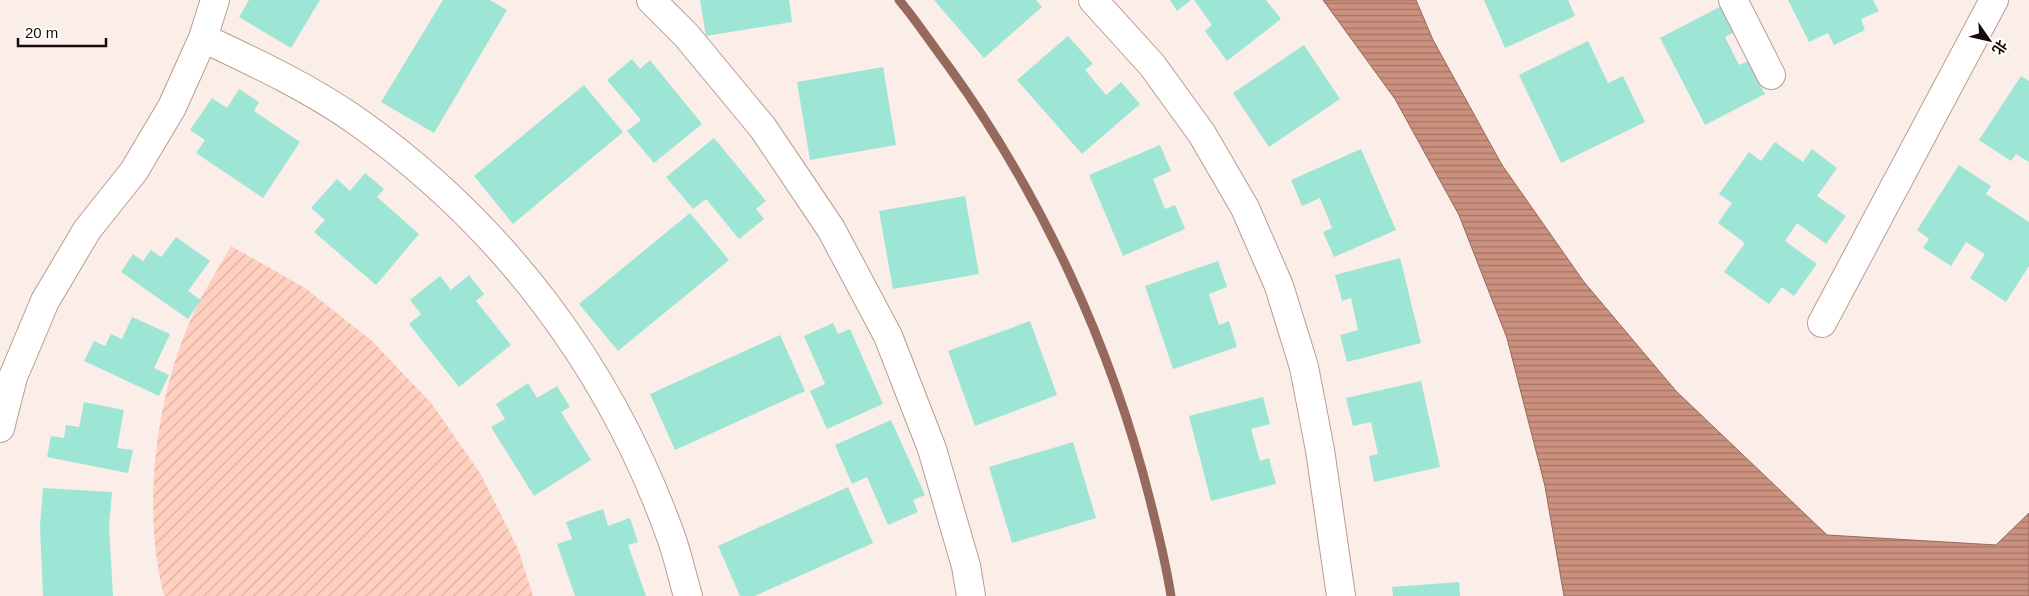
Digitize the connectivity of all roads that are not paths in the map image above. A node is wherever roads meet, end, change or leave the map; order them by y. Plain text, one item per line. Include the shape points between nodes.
1 (215, 0) edge
2 (652, 0) edge
3 (1092, 0) edge
4 (1733, 0) edge
5 (1994, 0) edge
6 (203, 38) junction
7 (1771, 75) dead end
8 (1822, 323) dead end
9 (0, 428) edge
10 (688, 596) edge
11 (971, 596) edge
12 (1341, 596) edge

1 - 6 lane
2 - 11 lane via 686,35 763,128 831,229 888,336 932,449 966,566
3 - 12 lane via 1152,65 1202,134 1245,208 1279,286 1304,367 1320,450
4 - 7 lane
5 - 8 lane
6 - 9 lane via 163,123 134,171 87,230 45,301 13,377
6 - 10 lane via 282,76 358,122 427,176 491,237 548,304 597,378 638,456 672,538

